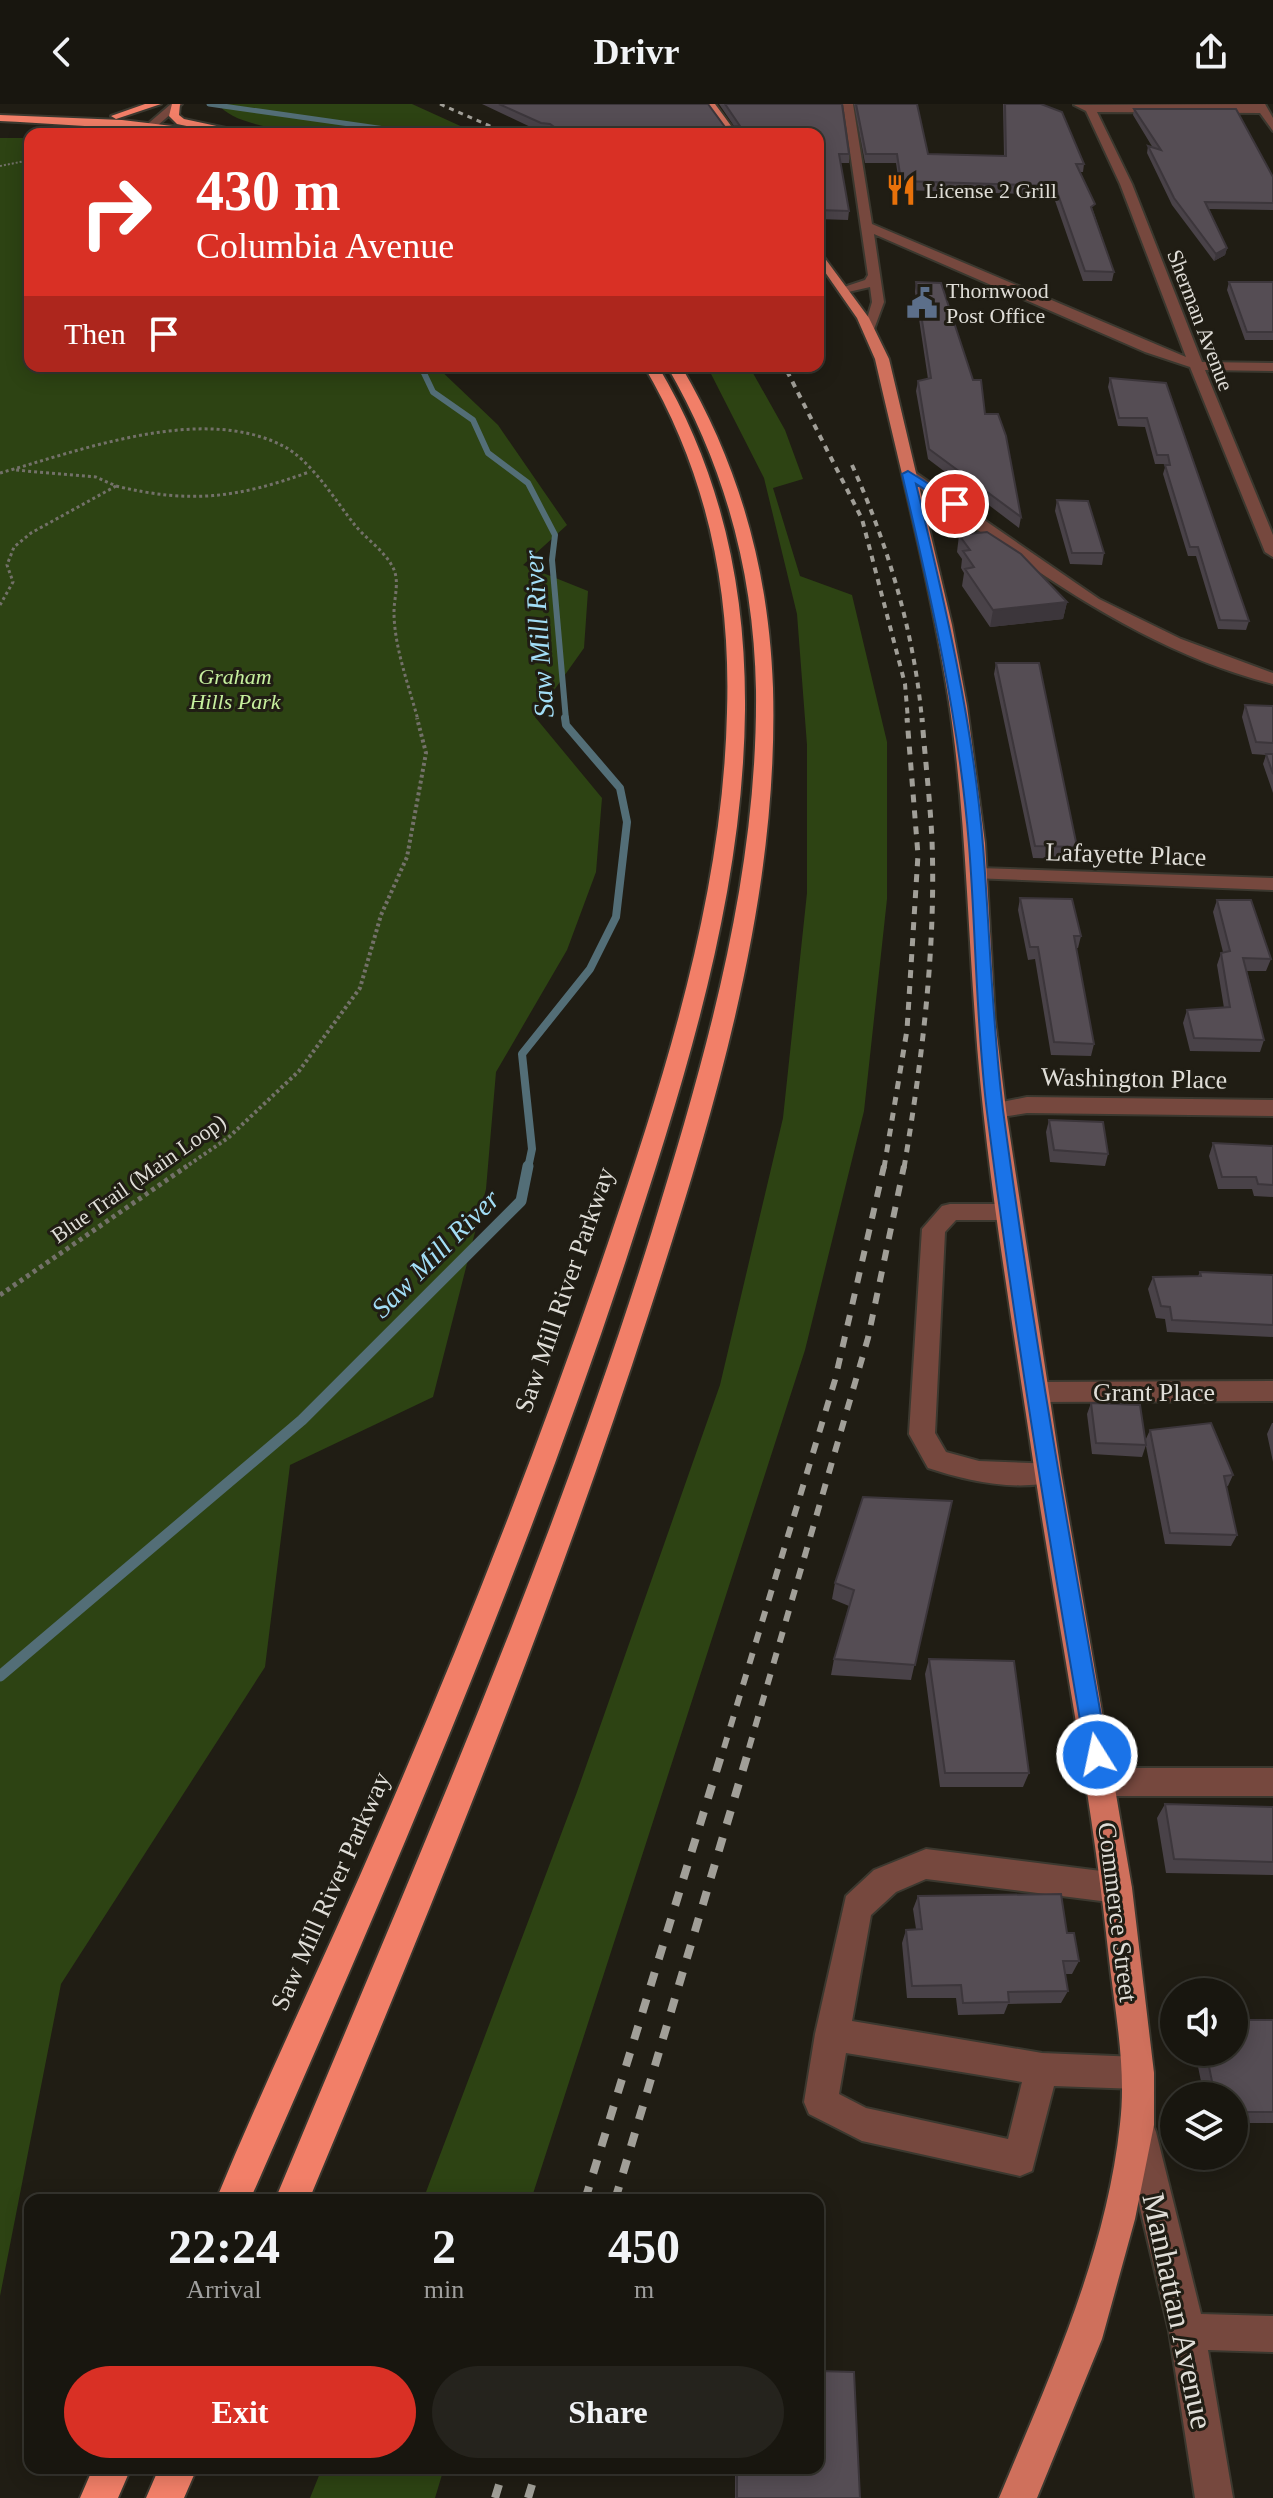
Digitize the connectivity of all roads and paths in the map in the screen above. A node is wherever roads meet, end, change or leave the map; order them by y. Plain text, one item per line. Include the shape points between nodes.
1 (156, 104) edge
2 (710, 104) edge
3 (848, 104) edge
4 (1075, 104) edge
5 (176, 105) edge
6 (1090, 106) edge
7 (1260, 107) edge
8 (0, 115) edge
9 (132, 124) junction
10 (0, 126) edge
11 (40, 128) edge
12 (126, 128) edge
13 (139, 128) edge
14 (149, 128) edge
15 (210, 128) edge
16 (728, 128) edge
17 (1273, 128) edge
18 (24, 161) edge
19 (0, 166) edge
20 (866, 226) junction
21 (824, 261) edge
22 (874, 275) junction
23 (844, 289) junction
24 (868, 329) junction
25 (1199, 366) junction
26 (1273, 367) edge
27 (655, 372) edge
28 (678, 372) edge
29 (10, 470) junction
30 (309, 472) junction
31 (0, 473) edge
32 (908, 474) junction
33 (116, 486) junction
34 (1273, 552) edge
35 (0, 605) edge
36 (1273, 679) edge
37 (978, 874) junction
38 (1273, 884) edge
39 (1273, 1108) edge
40 (995, 1110) junction
41 (1010, 1212) junction
42 (0, 1295) edge
43 (1273, 1391) edge
44 (1036, 1392) junction
45 (1048, 1472) junction
46 (1101, 1782) junction
47 (1273, 1782) edge
48 (1117, 1888) junction
49 (831, 2034) junction
50 (1042, 2069) junction
51 (1138, 2073) junction
52 (1137, 2125) junction
53 (236, 2194) edge
54 (295, 2194) edge
55 (1187, 2331) junction
56 (1273, 2334) edge
57 (109, 2474) edge
58 (175, 2474) edge
59 (99, 2498) edge
60 (165, 2498) edge
61 (1018, 2498) edge
62 (1214, 2498) edge

1 - 8 highway via 104,117
1 - 9 street
2 - 16 main road
3 - 20 street
4 - 6 street
5 - 14 street
5 - 15 highway via 175,118
6 - 7 street
6 - 25 street, Sherman Avenue
7 - 17 street
8 - 9 highway
9 - 12 street
9 - 13 highway
10 - 11 highway
18 - 19 path
20 - 22 street
20 - 25 street
21 - 23 main road, Commerce Street
22 - 23 street via 870,283
22 - 24 street via 878,302
23 - 24 main road, Commerce Street
24 - 32 main road, Commerce Street via 882,359
25 - 26 street
25 - 34 street, Sherman Avenue
27 - 53 highway, Saw Mill River Parkway via 677,410 703,478 727,575 734,640 734,765 707,943 617,1252 516,1532 423,1766
28 - 54 highway via 722,462 744,537 759,619 764,691 761,796 736,960 668,1214 568,1514 447,1835
29 - 30 path, Blue Trail (Main Loop) via 118,440 210,428 245,432 287,448
29 - 31 path, Blue Trail (Main Loop)
29 - 33 path via 96,477
30 - 33 path via 263,489 193,501
30 - 42 path, Blue Trail (Main Loop) via 392,565 397,583 394,614 426,753 407,857 381,915 360,988 299,1071 228,1138
32 - 36 street via 1093,602 1175,643
32 - 37 main road, Commerce Street via 944,625
33 - 35 path via 14,547 7,565 13,582
37 - 38 street, Lafayette Place
37 - 40 main road, Commerce Street
39 - 40 street, Washington Place via 1027,1105
40 - 41 main road, Commerce Street
41 - 44 main road, Commerce Street
41 - 45 street via 950,1212 934,1229 922,1434 937,1460 979,1472
43 - 44 street, Grant Place
44 - 45 main road, Commerce Street
45 - 46 main road, Commerce Street
46 - 47 street
46 - 48 main road, Commerce Street
48 - 49 street via 926,1864 885,1881 857,1907
48 - 51 main road, Commerce Street
49 - 50 street
49 - 50 street via 821,2102 862,2124 1020,2159
50 - 51 street
51 - 52 main road, Commerce Street
52 - 55 street, Manhattan Avenue
52 - 61 main road, Commerce Street via 1118,2219 1084,2339
55 - 56 street
55 - 62 street, Manhattan Avenue
57 - 59 highway
58 - 60 highway

